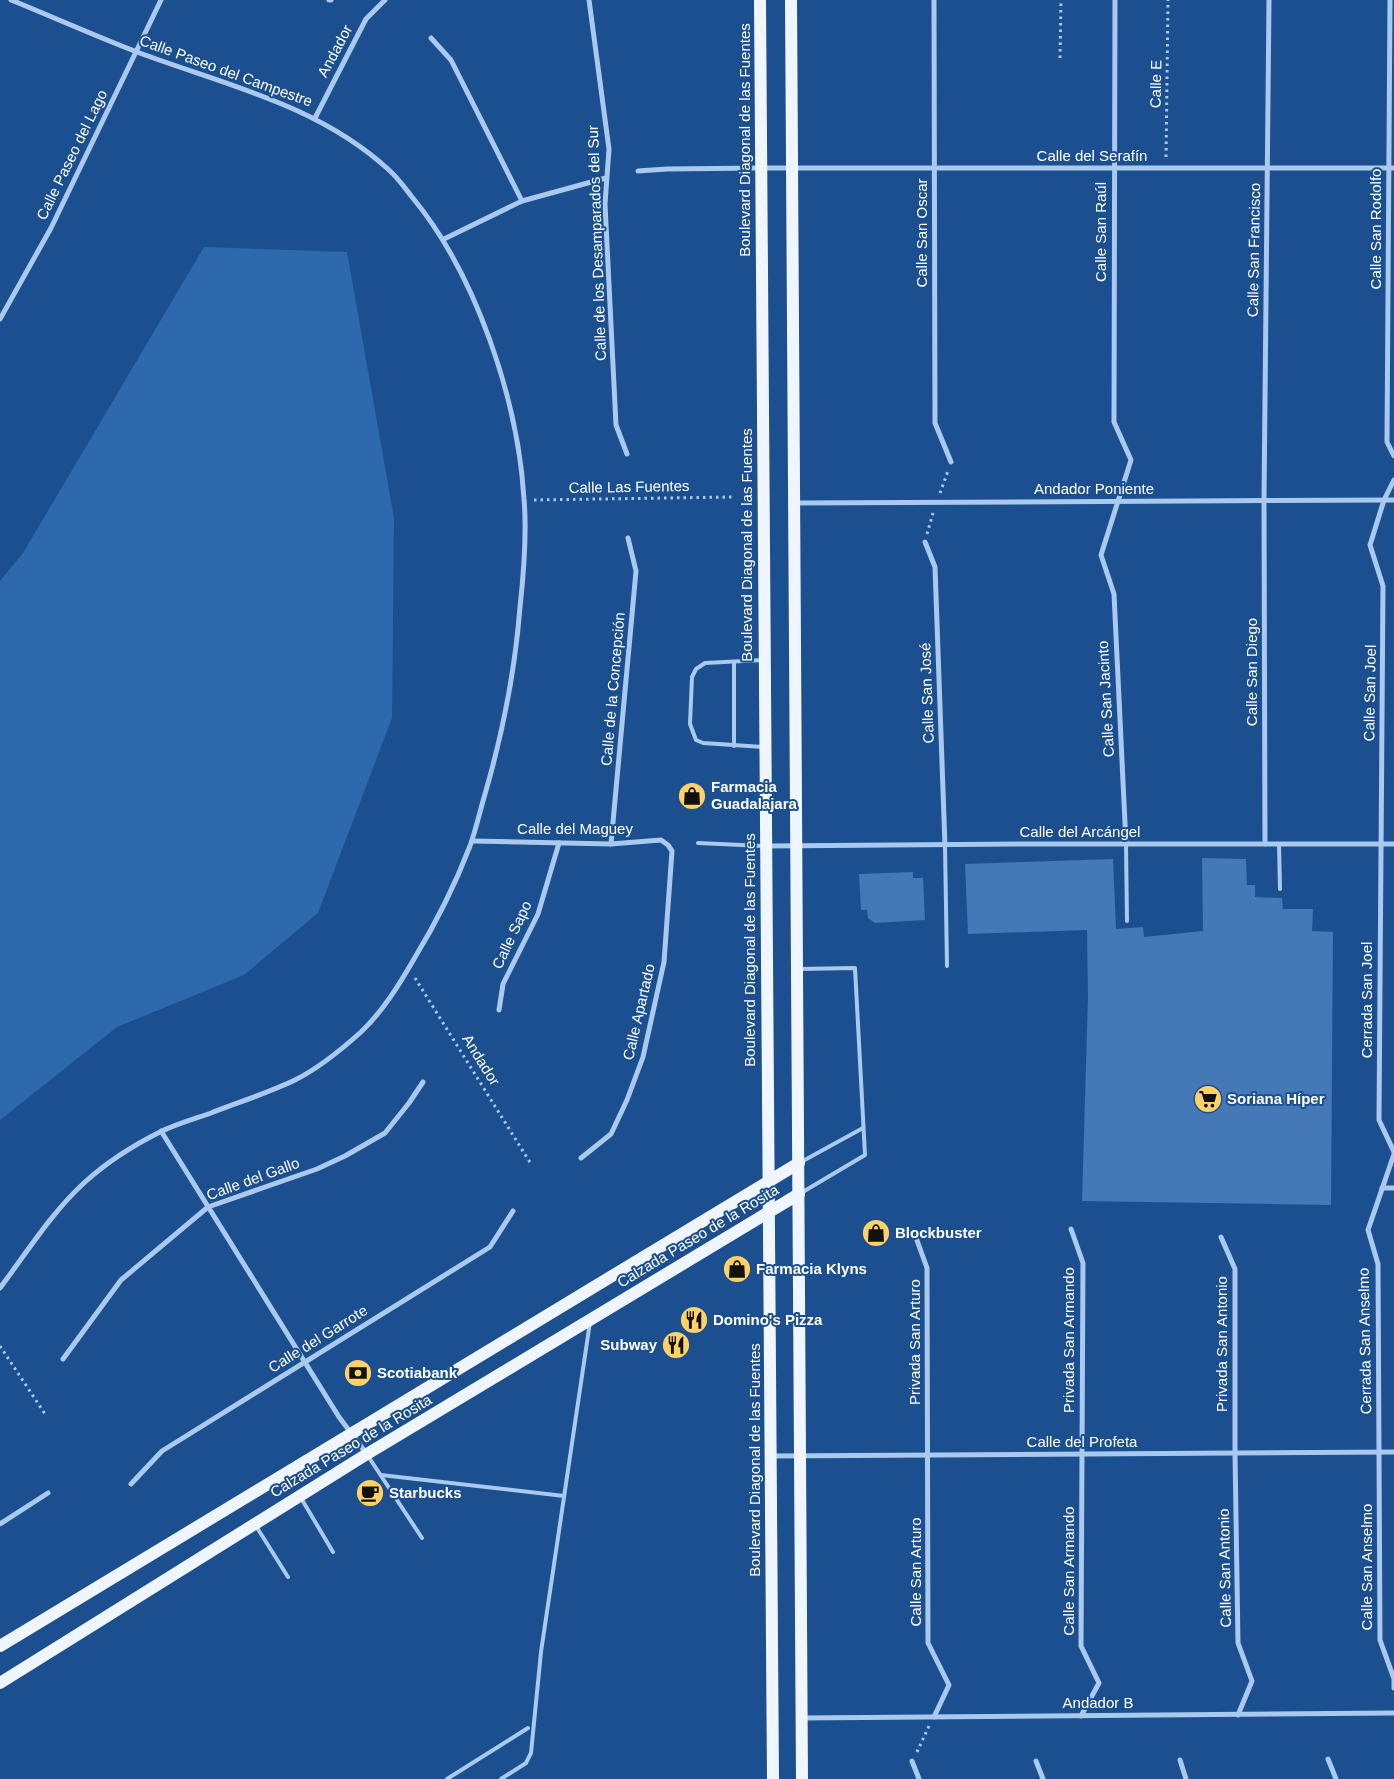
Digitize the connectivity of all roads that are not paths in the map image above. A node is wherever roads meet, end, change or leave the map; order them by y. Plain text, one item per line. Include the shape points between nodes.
1 (11, 0) edge
2 (161, 0) edge
3 (385, 0) edge
4 (589, 0) edge
5 (760, 0) edge
6 (791, 0) edge
7 (934, 0) edge
8 (1115, 0) edge
9 (1269, 0) edge
10 (1390, 0) edge
11 (431, 38) dead end
12 (136, 52) junction
13 (315, 118) junction
14 (761, 168) junction
15 (791, 168) junction
16 (934, 168) junction
17 (1114, 168) junction
18 (1267, 168) junction
19 (1391, 168) edge
20 (638, 171) dead end
21 (606, 178) junction
22 (522, 201) junction
23 (444, 240) junction
24 (0, 319) edge
25 (627, 454) dead end
26 (1394, 456) edge
27 (951, 462) road end
28 (1394, 480) edge
29 (1264, 500) junction
30 (1384, 500) junction
31 (1394, 500) edge
32 (1118, 501) junction
33 (794, 503) junction
34 (628, 538) dead end
35 (925, 542) road end
36 (764, 660) junction
37 (734, 662) junction
38 (734, 746) junction
39 (766, 748) junction
40 (472, 841) junction
41 (560, 843) junction
42 (698, 843) dead end
43 (611, 844) junction
44 (1126, 844) junction
45 (1265, 844) junction
46 (1279, 844) junction
47 (1380, 844) junction
48 (1394, 844) edge
49 (766, 846) junction
50 (945, 846) junction
51 (796, 847) junction
52 (672, 851) joint
53 (1280, 888) dead end
54 (1126, 921) dead end
55 (947, 966) dead end
56 (797, 969) junction
57 (499, 1010) dead end
58 (423, 1082) dead end
59 (863, 1128) junction
60 (161, 1131) junction
61 (1394, 1153) edge
62 (581, 1158) dead end
63 (799, 1163) junction
64 (768, 1182) junction
65 (1382, 1188) junction
66 (1394, 1188) edge
67 (799, 1194) junction
68 (208, 1207) junction
69 (513, 1211) dead end
70 (769, 1212) junction
71 (1070, 1228) dead end
72 (914, 1232) dead end
73 (1221, 1237) dead end
74 (0, 1288) edge
75 (590, 1321) junction
76 (63, 1359) dead end
77 (305, 1362) junction
78 (351, 1434) junction
79 (1379, 1452) junction
80 (1394, 1452) edge
81 (1235, 1453) junction
82 (367, 1454) junction
83 (1082, 1454) junction
84 (928, 1455) junction
85 (771, 1456) junction
86 (801, 1456) junction
87 (381, 1474) junction
88 (131, 1484) dead end
89 (48, 1493) dead end
90 (300, 1496) junction
91 (564, 1496) junction
92 (0, 1524) edge
93 (255, 1525) junction
94 (422, 1538) dead end
95 (333, 1552) dead end
96 (288, 1578) dead end
97 (0, 1646) edge
98 (1394, 1679) edge
99 (0, 1683) edge
100 (1394, 1688) edge
101 (1394, 1713) edge
102 (1238, 1715) junction
103 (1080, 1716) junction
104 (934, 1717) junction
105 (802, 1718) junction
106 (528, 1728) dead end
107 (1328, 1759) dead end
108 (1180, 1760) dead end
109 (1036, 1761) dead end
110 (912, 1762) road end
111 (447, 1779) edge
112 (501, 1779) edge
113 (773, 1779) edge
114 (802, 1779) edge
115 (919, 1779) edge
116 (1043, 1779) edge
117 (1186, 1779) edge
118 (1336, 1779) edge

1 - 12 street, Calle Paseo del Campestre
2 - 12 street, Calle Paseo del Lago
3 - 13 street, Andador via 366,19
4 - 21 street, Calle de los Desamparados del Sur via 609,149
5 - 14 main road, Boulevard Diagonal de las Fuentes
6 - 15 main road
7 - 16 street, Calle San Oscar
8 - 17 street, Calle San Raúl
9 - 18 street, Calle San Francisco
10 - 19 street, Calle San Rodolfo
11 - 22 street via 451,60
12 - 13 street, Calle Paseo del Campestre via 264,96
12 - 24 street, Calle Paseo del Lago via 50,228
13 - 23 street, Calle Paseo del Campestre via 349,137 391,172
14 - 15 street, Calle del Serafín
14 - 20 street, Calle del Serafín
14 - 36 main road, Boulevard Diagonal de las Fuentes
15 - 16 street, Calle del Serafín
15 - 33 main road
16 - 17 street, Calle del Serafín
16 - 27 street, Calle San Oscar via 935,423
17 - 18 street, Calle del Serafín
17 - 32 street, Calle San Raúl via 1114,422 1131,460
18 - 19 street, Calle del Serafín
18 - 29 street, Calle San Francisco
19 - 26 street, Calle San Rodolfo via 1387,442
21 - 22 street
21 - 25 street, Calle de los Desamparados del Sur via 616,425
22 - 23 street
23 - 40 street, Calle Paseo del Campestre via 483,322 505,386 518,446 524,500 524,570 512,680 494,764
28 - 30 street
29 - 30 street, Andador Poniente
29 - 32 street, Andador Poniente
29 - 45 street, Calle San Diego
30 - 31 street, Andador Poniente
30 - 47 street, Calle San Joel via 1370,544 1383,586
32 - 33 street, Andador Poniente
32 - 44 street, Calle San Jacinto via 1101,555 1114,594
33 - 51 main road
34 - 43 street, Calle de la Concepción via 636,570
35 - 50 street, Calle San José via 935,567
36 - 37 lane
36 - 39 main road, Boulevard Diagonal de las Fuentes
37 - 38 lane
37 - 38 lane via 705,663 696,669 692,677 690,724 696,740 703,744
38 - 39 lane
39 - 49 main road, Boulevard Diagonal de las Fuentes
40 - 41 street, Calle del Maguey
40 - 60 street, Calle Paseo del Campestre via 431,931 395,992 361,1031 305,1074 277,1088
41 - 43 street, Calle del Maguey
41 - 57 street, Calle Sapo via 538,914 503,984
42 - 49 lane
43 - 52 street, Calle del Maguey via 661,840
44 - 45 street, Calle del Arcángel
44 - 50 street, Calle del Arcángel
44 - 54 lane
45 - 46 street, Calle del Arcángel
46 - 47 street, Calle del Arcángel
46 - 53 lane
47 - 48 street, Calle del Arcángel
47 - 61 street, Cerrada San Joel via 1379,1120
49 - 51 street, Calle del Arcángel
49 - 64 main road, Boulevard Diagonal de las Fuentes
50 - 51 street, Calle del Arcángel
50 - 55 lane
51 - 56 main road
52 - 62 street, Calle Apartado via 664,962 643,1057 611,1134
56 - 59 lane via 855,968
56 - 63 main road
58 - 68 street, Calle del Gallo via 385,1133 317,1169
59 - 63 lane
59 - 67 lane via 865,1155
60 - 68 street
60 - 74 street, Calle Paseo del Campestre via 123,1153 85,1182 53,1216
61 - 65 street
63 - 64 main road, Calzada Paseo de la Rosita
63 - 67 main road
64 - 70 main road, Boulevard Diagonal de las Fuentes
64 - 78 main road, Calzada Paseo de la Rosita
65 - 66 street
65 - 79 street, Cerrada San Anselmo via 1368,1230 1378,1264
67 - 70 main road, Calzada Paseo de la Rosita
67 - 86 main road
68 - 76 street, Calle del Gallo via 121,1280
68 - 77 street
69 - 77 street, Calle del Garrote via 490,1247
70 - 75 main road, Calzada Paseo de la Rosita
70 - 85 main road, Boulevard Diagonal de las Fuentes
71 - 83 street, Privada San Armando via 1083,1263
72 - 84 street, Privada San Arturo via 928,1268
73 - 81 street, Privada San Antonio via 1234,1269
75 - 82 main road, Calzada Paseo de la Rosita
75 - 91 lane
77 - 78 street
77 - 88 street, Calle del Garrote via 162,1451
78 - 82 street
78 - 97 main road, Calzada Paseo de la Rosita
79 - 80 street, Calle del Profeta
79 - 81 street, Calle del Profeta
79 - 98 street, Calle San Anselmo via 1380,1640
81 - 83 street, Calle del Profeta
81 - 102 street, Calle San Antonio via 1238,1643 1252,1681
82 - 87 lane
82 - 90 main road, Calzada Paseo de la Rosita
83 - 84 street, Calle del Profeta
83 - 103 street, Calle San Armando via 1081,1646 1099,1683
84 - 86 street, Calle del Profeta
84 - 104 street, Calle San Arturo via 928,1643 949,1685
85 - 86 street, Calle del Profeta
85 - 113 main road, Boulevard Diagonal de las Fuentes
86 - 105 main road
87 - 91 lane
87 - 94 lane
89 - 92 street
90 - 93 main road, Calzada Paseo de la Rosita
90 - 95 lane
91 - 112 lane via 541,1652 531,1753 526,1763
93 - 96 lane
93 - 99 main road, Calzada Paseo de la Rosita
98 - 100 street, Calle San Anselmo
101 - 102 street, Andador B
102 - 103 street, Andador B
103 - 104 street, Andador B
104 - 105 street, Andador B
105 - 114 main road
106 - 111 lane
107 - 118 street
108 - 117 street
109 - 116 street
110 - 115 street

